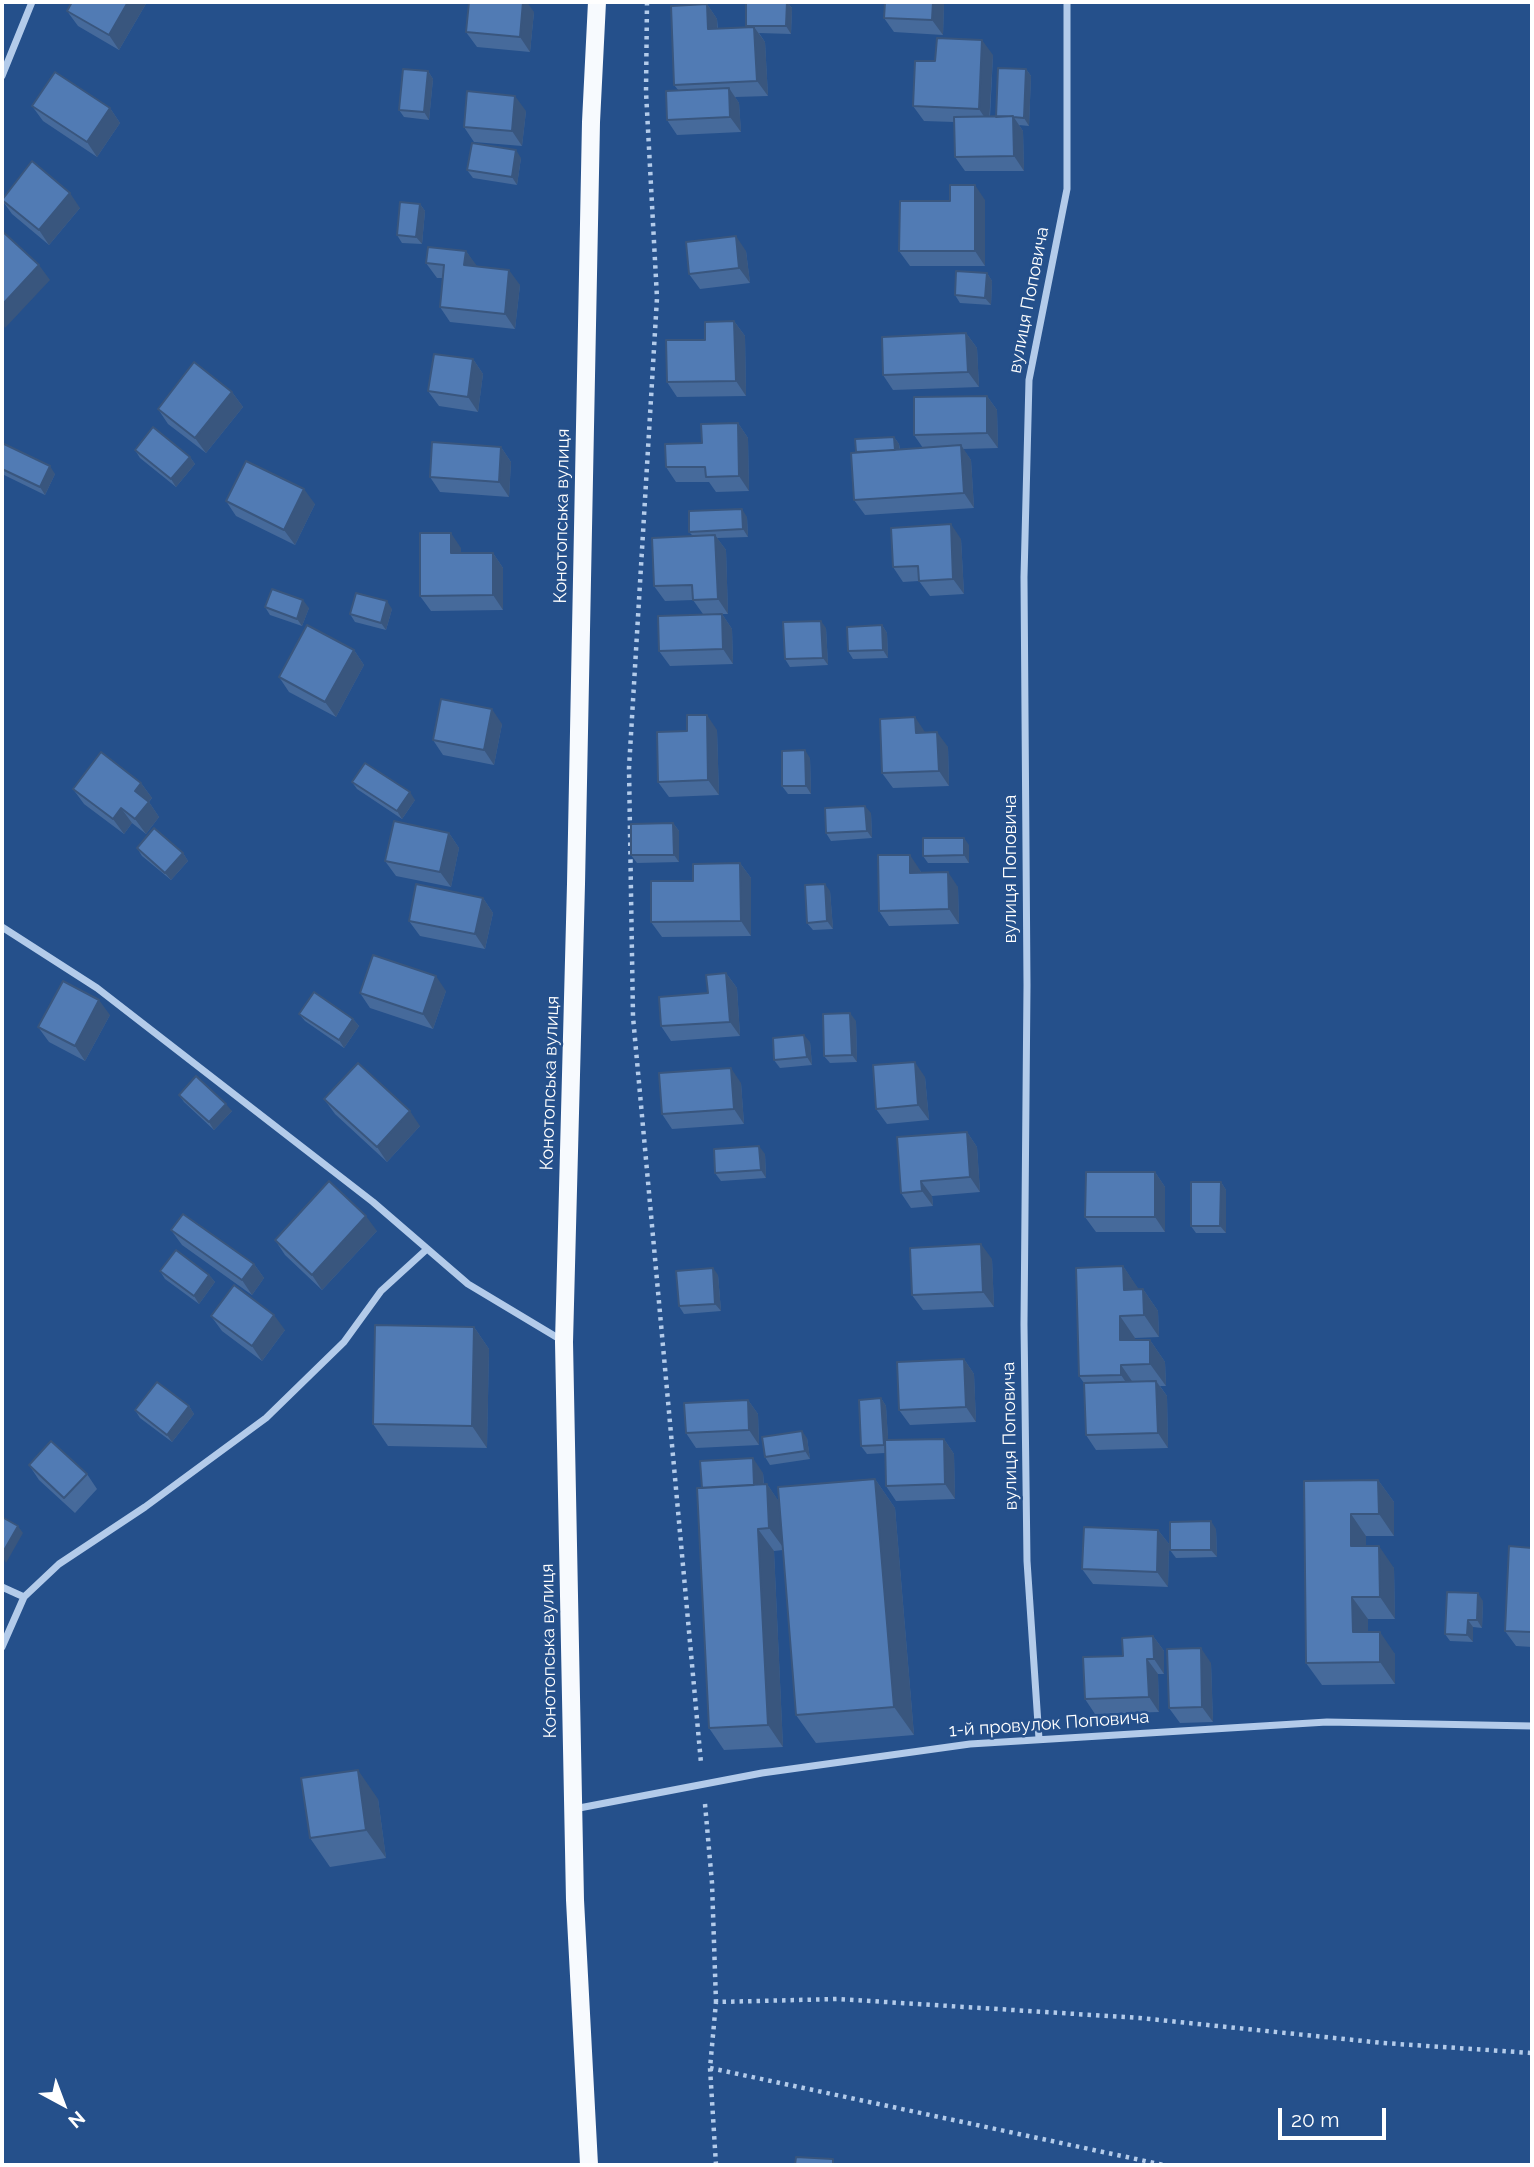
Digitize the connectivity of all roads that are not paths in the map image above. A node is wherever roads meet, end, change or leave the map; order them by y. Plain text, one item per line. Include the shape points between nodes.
1 (32, 2) edge
2 (597, 2) edge
3 (1067, 2) edge
4 (2, 76) edge
5 (2, 927) edge
6 (427, 1249) junction
7 (564, 1342) junction
8 (2, 1587) edge
9 (24, 1597) junction
10 (2, 1647) edge
11 (1532, 1726) edge
12 (1040, 1739) junction
13 (573, 1809) junction
14 (589, 2165) edge

1 - 4 street
2 - 7 main road, Конотопська вулиця
3 - 12 street, вулиця Поповича via 1067,189 1029,380 1024,577 1027,1561
5 - 6 street via 97,988
6 - 7 street via 468,1284
6 - 9 street via 381,1291 344,1342 266,1418 59,1564
7 - 13 main road, Конотопська вулиця
8 - 9 street
9 - 10 street
11 - 12 street, 1-й провулок Поповича via 1327,1722
12 - 13 street, 1-й провулок Поповича via 970,1744 762,1773
13 - 14 main road, Конотопська вулиця

